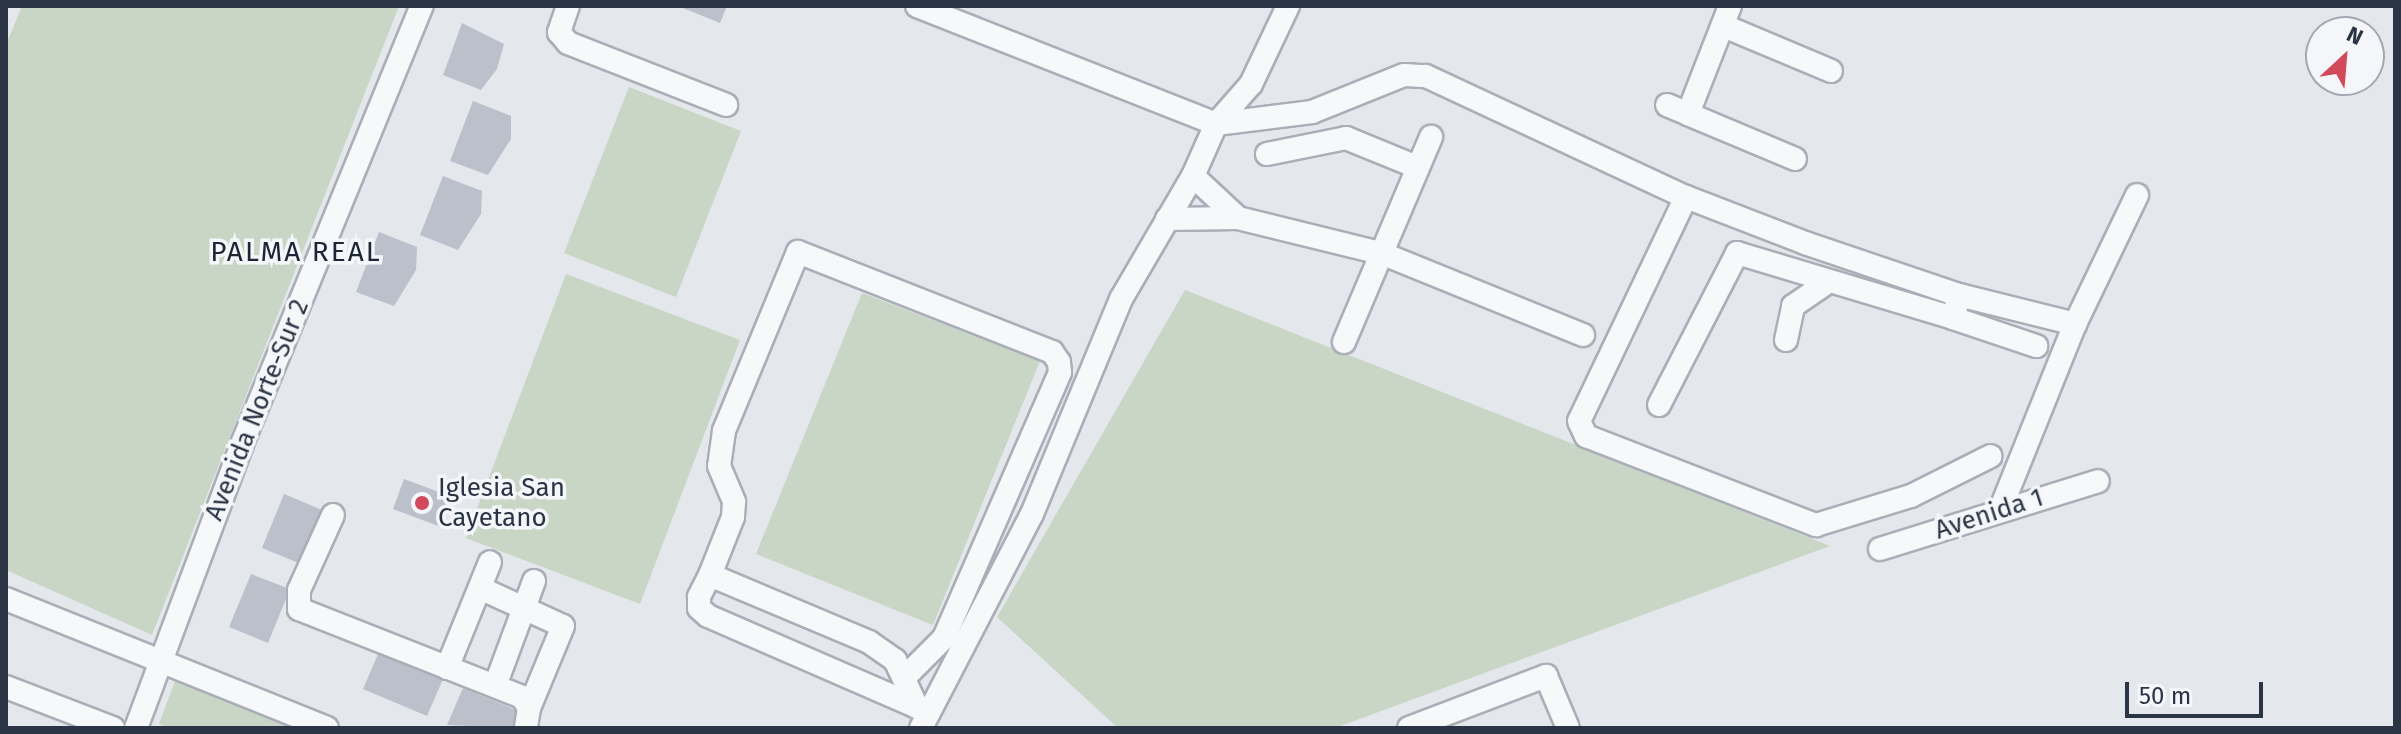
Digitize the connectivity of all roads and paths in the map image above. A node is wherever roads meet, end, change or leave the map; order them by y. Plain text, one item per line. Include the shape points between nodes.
1 (422, 6) edge
2 (568, 6) edge
3 (917, 6) edge
4 (1288, 6) edge
5 (1727, 16) edge
6 (1831, 71) dead end
7 (726, 105) dead end
8 (1667, 105) dead end
9 (1688, 114) junction
10 (1216, 124) junction
11 (1431, 137) dead end
12 (1267, 154) dead end
13 (1795, 159) dead end
14 (1417, 167) junction
15 (1193, 176) junction
16 (2137, 195) dead end
17 (1686, 197) junction
18 (1238, 218) junction
19 (1167, 219) junction
20 (1381, 253) junction
21 (1828, 282) junction
22 (1959, 295) junction
23 (1953, 318) junction
24 (2075, 324) junction
25 (1583, 335) dead end
26 (1786, 340) dead end
27 (1344, 342) dead end
28 (2036, 346) dead end
29 (1659, 405) dead end
30 (1991, 456) dead end
31 (2098, 481) dead end
32 (2001, 508) junction
33 (333, 515) dead end
34 (1880, 549) dead end
35 (490, 562) dead end
36 (710, 575) junction
37 (534, 581) dead end
38 (480, 588) junction
39 (6, 599) edge
40 (524, 607) junction
41 (160, 662) junction
42 (447, 668) junction
43 (906, 676) junction
44 (495, 686) junction
45 (6, 687) edge
46 (922, 716) edge
47 (528, 718) edge
48 (113, 728) edge
49 (136, 728) edge
50 (327, 728) edge
51 (1409, 728) edge
52 (1568, 728) edge

1 - 41 street, Avenida Norte-Sur 2 via 242,444
2 - 7 street via 559,32 568,43
3 - 10 street
4 - 10 street via 1251,84
5 - 6 street
5 - 9 street
8 - 9 street
9 - 13 street
10 - 15 street
10 - 17 street via 1312,112 1404,75 1426,76
11 - 14 street
12 - 14 street via 1346,138
14 - 20 street
15 - 18 street
15 - 19 street
16 - 24 street
17 - 22 street
17 - 30 street via 1579,421 1586,436 1816,525 1911,496
18 - 19 street
18 - 20 street
19 - 46 street via 1112,318 1038,502
20 - 25 street
20 - 27 street
21 - 23 street
21 - 26 street via 1793,306
21 - 29 street via 1737,253
22 - 23 street
22 - 24 street
23 - 28 street
24 - 32 street
31 - 32 street, Avenida 1
32 - 34 street, Avenida 1
33 - 42 street via 299,590 299,609
35 - 38 street
36 - 43 street via 869,642 895,660
36 - 43 street via 733,517 734,502 719,466 724,431 798,252 1052,352 1060,372 951,624
36 - 46 street via 699,597 699,608 708,616
37 - 40 street
38 - 40 street
38 - 42 street
39 - 41 street
40 - 44 street
40 - 47 street via 563,626
41 - 49 street, Avenida Norte-Sur 2
41 - 50 street
42 - 44 street
43 - 46 street
44 - 47 street via 522,697
45 - 48 street
51 - 52 street via 1546,676

